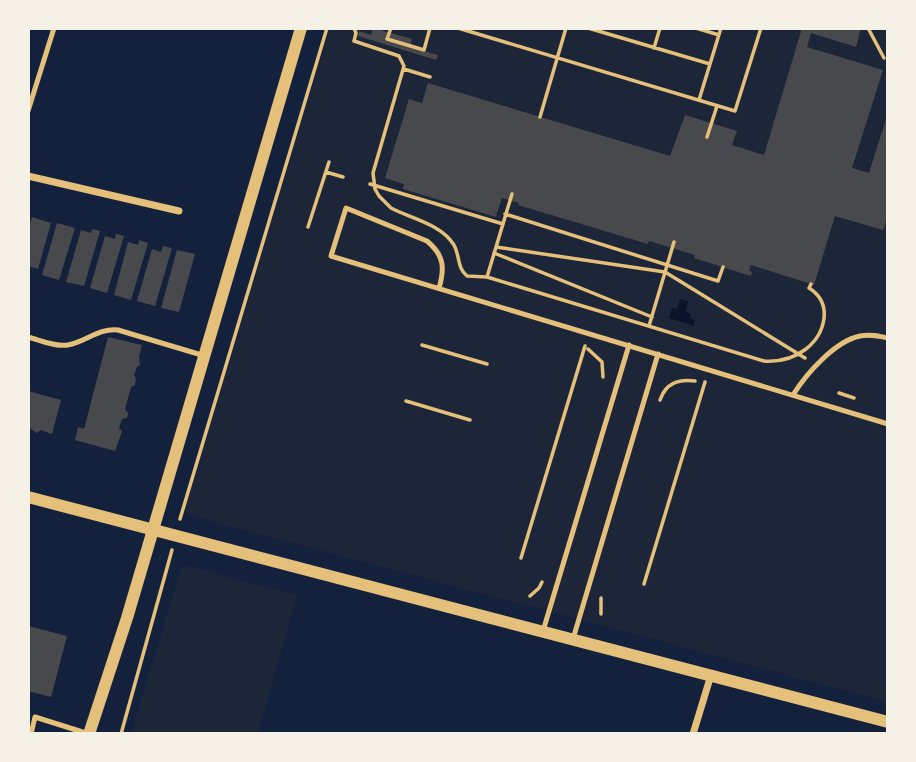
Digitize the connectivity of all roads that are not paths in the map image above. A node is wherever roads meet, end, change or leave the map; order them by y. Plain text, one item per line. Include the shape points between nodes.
1 (53, 28) edge
2 (301, 28) edge
3 (28, 111) edge
4 (28, 176) edge
5 (179, 211) dead end
6 (439, 288) junction
7 (28, 337) edge
8 (888, 338) edge
9 (629, 345) junction
10 (658, 354) junction
11 (205, 356) junction
12 (793, 395) junction
13 (888, 424) edge
14 (28, 497) edge
15 (153, 529) junction
16 (543, 631) junction
17 (573, 639) junction
18 (711, 675) junction
19 (888, 722) edge
20 (31, 734) edge
21 (89, 734) edge
22 (693, 734) edge

1 - 3 lane
2 - 11 street
4 - 5 street
6 - 6 lane via 443,265 435,248 346,208 331,256
6 - 9 lane
7 - 11 lane via 60,346 106,329 118,330
8 - 12 lane via 871,335 846,342 812,369
9 - 10 lane
9 - 16 lane
10 - 12 lane
10 - 17 lane
11 - 15 street
12 - 13 lane
14 - 15 street
15 - 16 street
15 - 21 street
16 - 17 street
17 - 18 street
18 - 19 street
18 - 22 street
20 - 21 lane via 35,717

